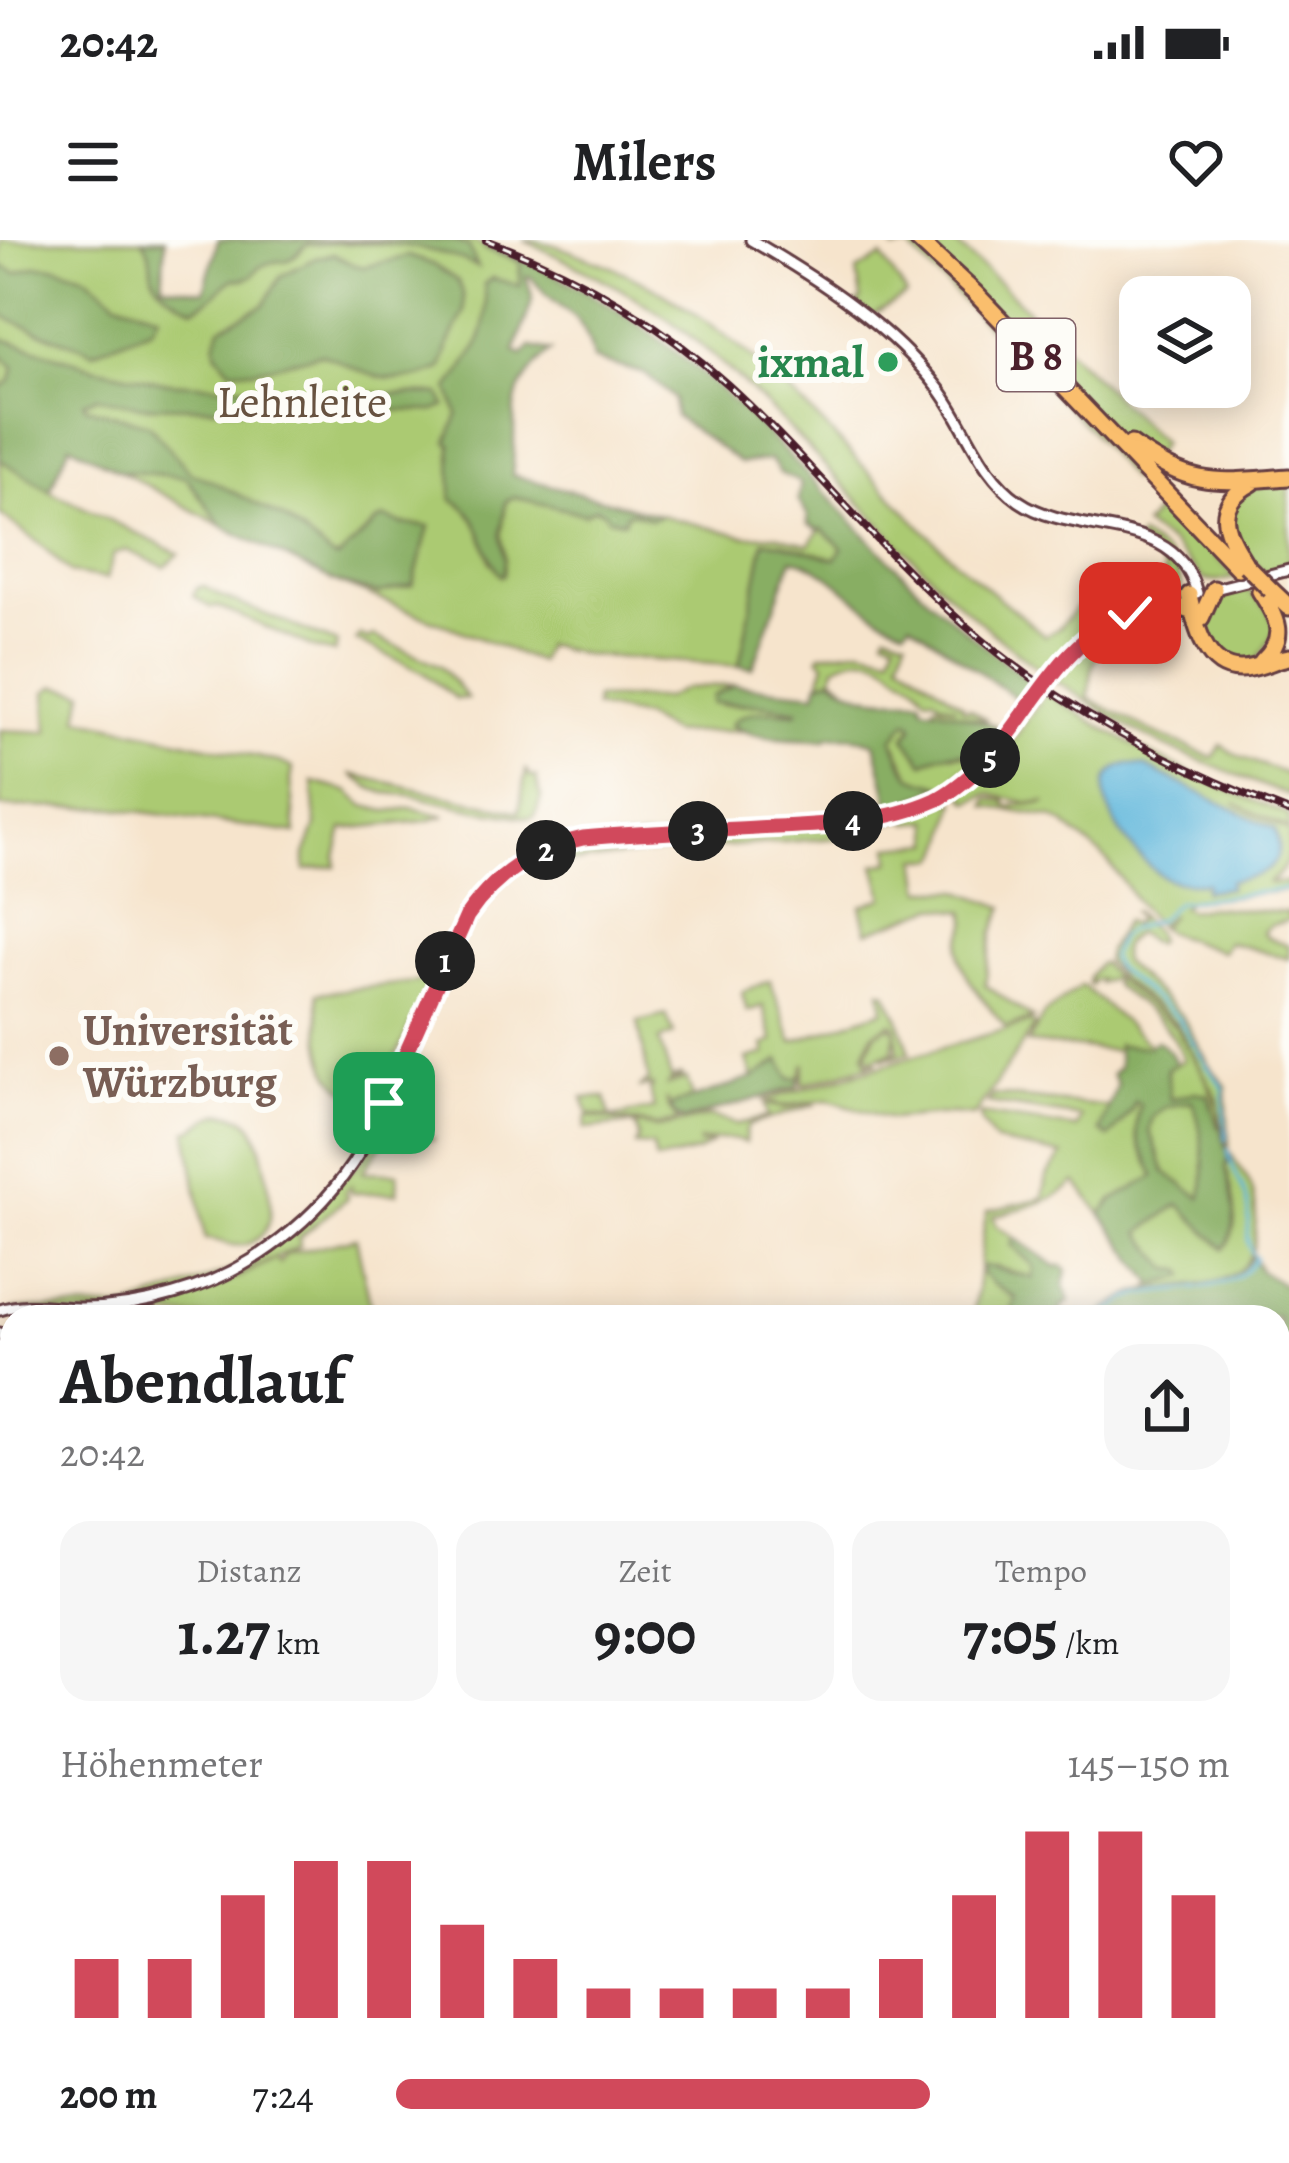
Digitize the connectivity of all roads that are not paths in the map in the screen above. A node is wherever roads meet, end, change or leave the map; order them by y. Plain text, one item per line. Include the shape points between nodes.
1 (751, 240) edge
2 (917, 240) edge
3 (931, 240) edge
4 (1131, 444) junction
5 (1289, 477) edge
6 (1259, 480) junction
7 (1182, 563) junction
8 (1242, 567) junction
9 (1289, 570) edge
10 (1265, 591) junction
11 (1200, 596) junction
12 (1162, 602) joint
13 (1289, 607) edge
14 (1289, 620) edge
15 (1289, 657) edge
16 (1256, 667) junction
17 (121, 1305) edge

1 - 7 street via 873,322 915,362 994,479 1021,503 1055,519 1132,532
2 - 8 highway, B 8
3 - 4 highway, B 8
4 - 6 highway via 1192,478
4 - 8 highway, B 8
5 - 6 highway
6 - 8 highway via 1226,511
7 - 11 street
7 - 11 street
8 - 10 highway, B 8, bridge
9 - 11 street
10 - 13 highway, B 8
10 - 14 highway, B 8
10 - 16 highway via 1278,637
11 - 12 highway via 1185,608
11 - 16 highway via 1203,638 1214,659
12 - 17 street, bridge via 1110,621 1078,644 997,750 946,794 864,820 583,838 528,858 496,880 467,916 370,1134 334,1188 244,1264 171,1295
15 - 16 highway

